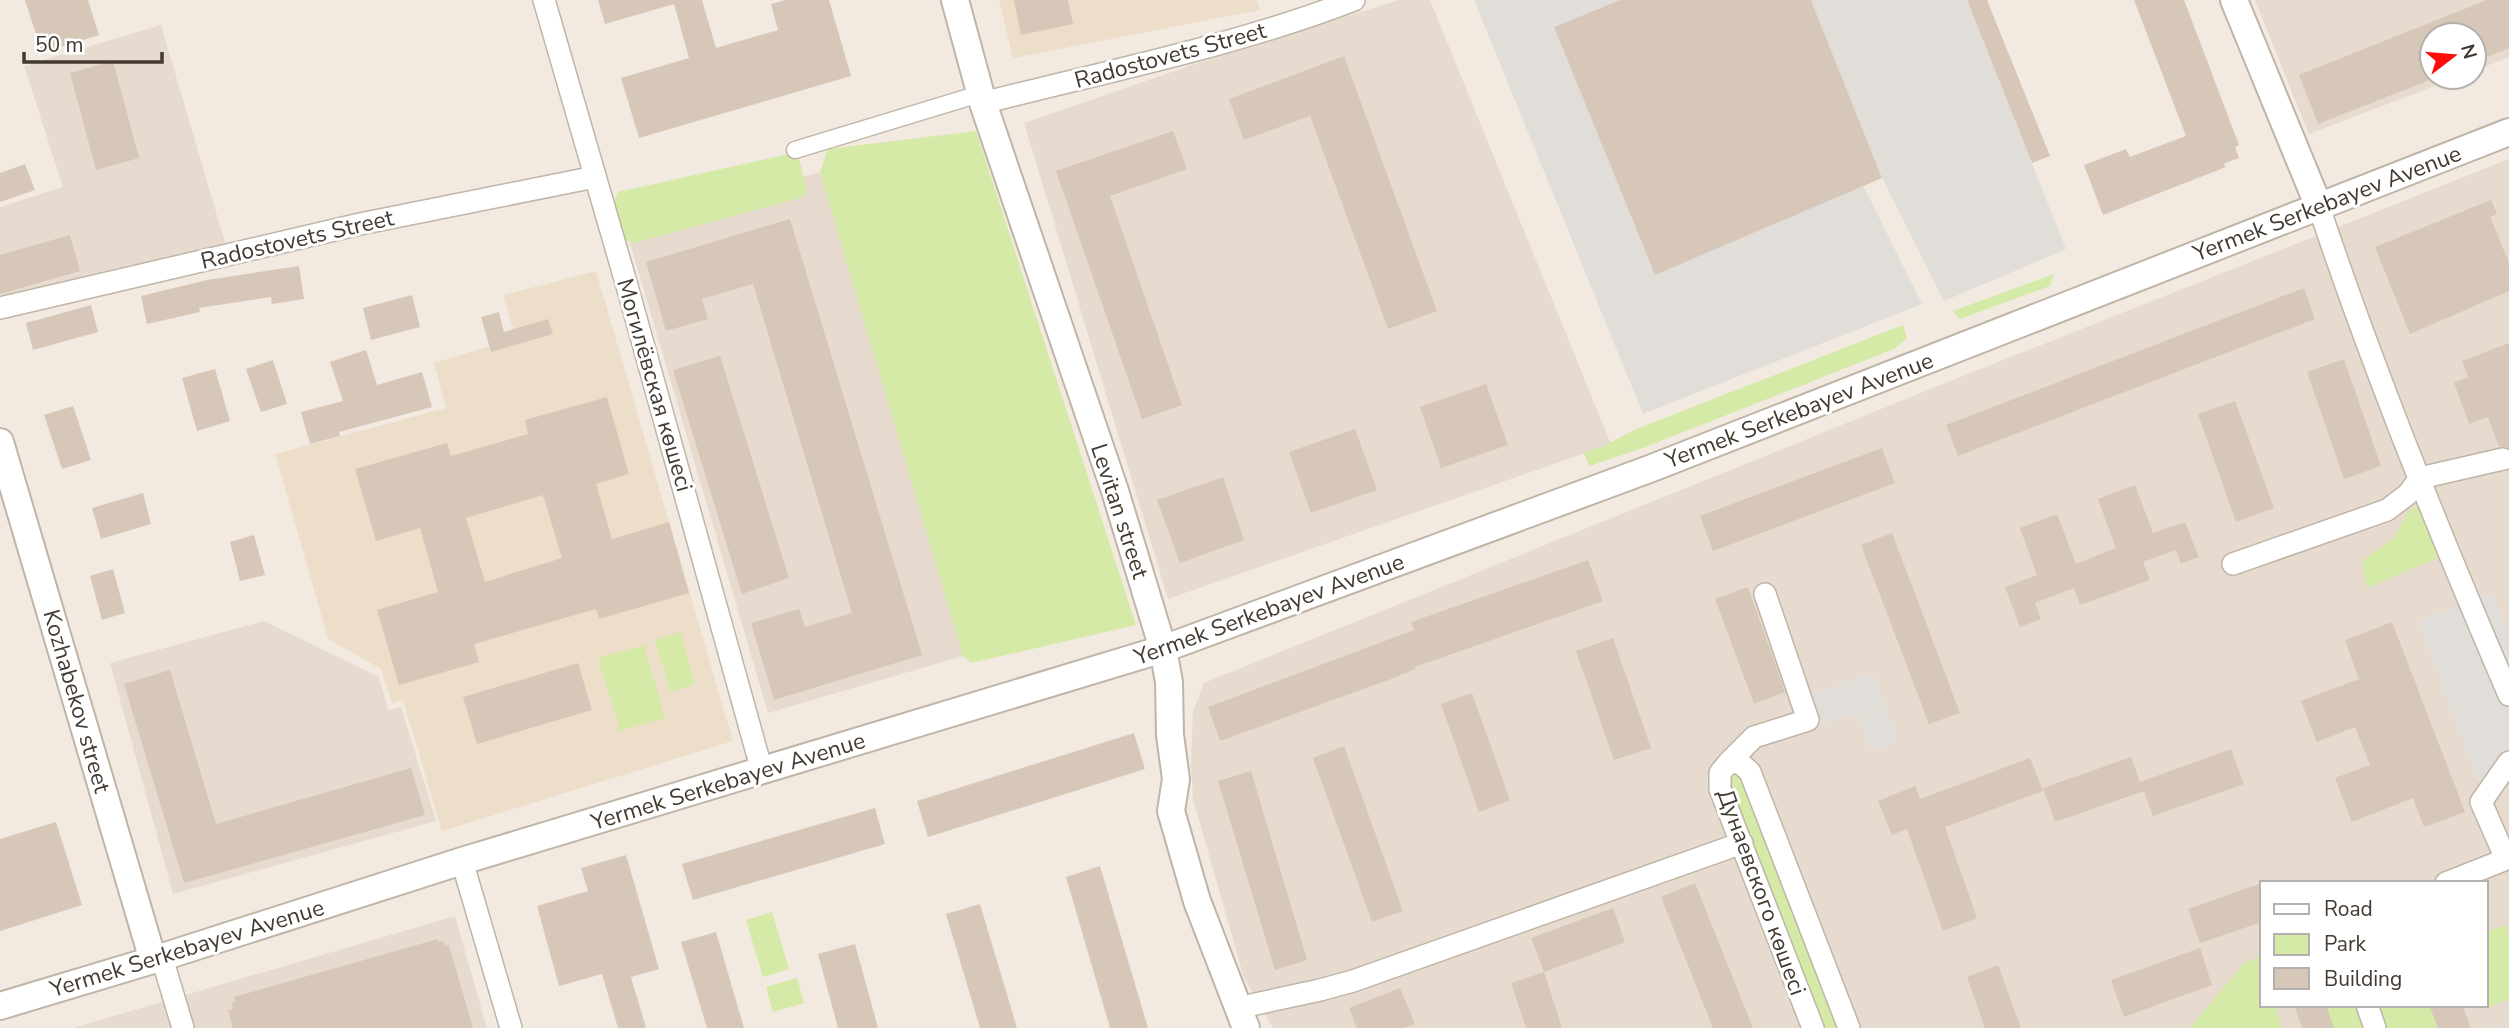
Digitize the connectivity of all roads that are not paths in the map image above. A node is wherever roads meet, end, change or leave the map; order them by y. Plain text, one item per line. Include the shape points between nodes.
1 (544, 0) edge
2 (955, 0) edge
3 (1354, 0) edge
4 (2234, 0) edge
5 (1296, 10) edge
6 (980, 99) junction
7 (2509, 132) edge
8 (795, 150) dead end
9 (595, 177) junction
10 (2319, 207) junction
11 (0, 308) edge
12 (0, 442) edge
13 (2503, 459) dead end
14 (2420, 478) junction
15 (2233, 564) dead end
16 (1765, 594) dead end
17 (1163, 649) junction
18 (2509, 695) edge
19 (1729, 762) junction
20 (2509, 762) edge
21 (762, 771) junction
22 (1742, 844) junction
23 (2507, 859) edge
24 (462, 861) junction
25 (2451, 881) edge
26 (157, 959) junction
27 (0, 1006) edge
28 (2368, 1007) edge
29 (1241, 1018) edge
30 (183, 1028) edge
31 (511, 1028) edge
32 (1813, 1028) edge
33 (1849, 1028) edge
34 (2375, 1028) edge

1 - 9 street, Могилёвская көшесі
2 - 6 street, Levitan street
3 - 5 street, Radostovets Street
4 - 10 street
5 - 6 street, Radostovets Street via 1182,53
6 - 8 street, Radostovets Street
6 - 17 street, Levitan street via 1115,491
7 - 10 street, Yermek Serkebayev Avenue
9 - 11 street, Radostovets Street via 360,224
9 - 21 street, Могилёвская көшесі
10 - 14 street via 2358,323
10 - 17 street, Yermek Serkebayev Avenue via 1652,468
12 - 26 street, Kozhabekov street
13 - 14 street
14 - 15 street via 2408,495 2387,510
14 - 18 street
16 - 19 street via 1808,720 1754,737
17 - 21 street, Yermek Serkebayev Avenue
17 - 29 street, Levitan street via 1176,779 1171,811 1197,901
19 - 22 street, Дунаевского көшесі via 1720,773 1720,789
19 - 33 street, Дунаевского көшесі via 1740,763 1750,772
20 - 23 street via 2481,802
21 - 24 street, Yermek Serkebayev Avenue
22 - 29 street
22 - 32 street, Дунаевского көшесі
23 - 25 street
24 - 26 street, Yermek Serkebayev Avenue
24 - 31 street
26 - 27 street, Yermek Serkebayev Avenue
26 - 30 street
28 - 34 street

